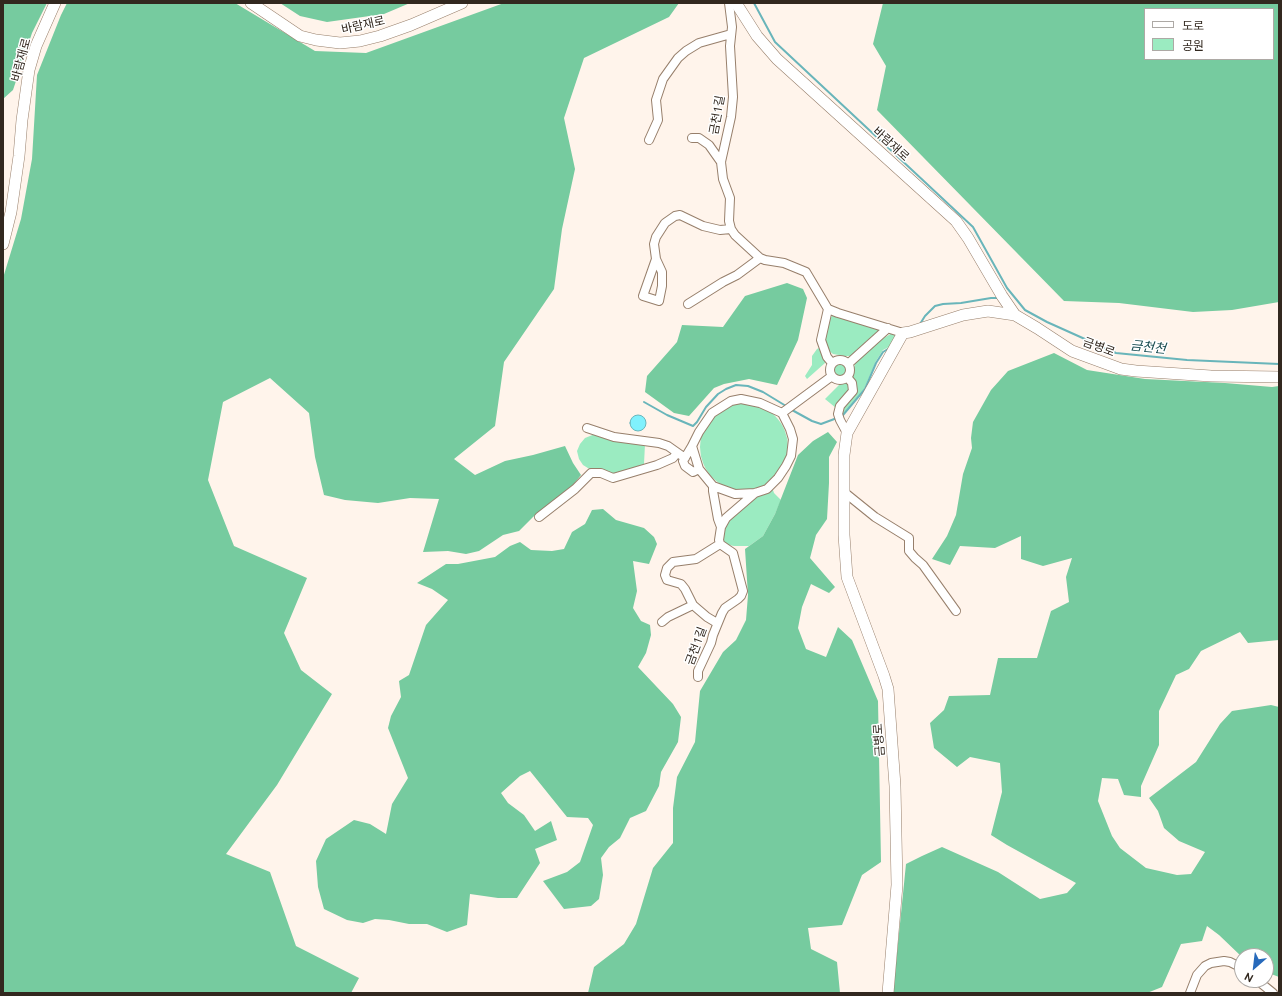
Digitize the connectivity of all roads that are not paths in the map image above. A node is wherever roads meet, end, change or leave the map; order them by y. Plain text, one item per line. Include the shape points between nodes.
1 (55, 3) edge
2 (251, 3) edge
3 (462, 3) edge
4 (729, 3) edge
5 (736, 3) edge
6 (731, 34) junction
7 (692, 138) dead end
8 (648, 140) dead end
9 (721, 162) junction
10 (731, 229) junction
11 (3, 244) edge
12 (760, 258) junction
13 (656, 259) dead end
14 (688, 304) dead end
15 (828, 309) junction
16 (1015, 315) junction
17 (888, 328) junction
18 (906, 332) junction
19 (832, 363) junction
20 (848, 364) junction
21 (832, 376) junction
22 (847, 377) junction
23 (1279, 377) edge
24 (786, 410) junction
25 (587, 428) dead end
26 (847, 433) junction
27 (692, 446) junction
28 (677, 453) junction
29 (685, 458) junction
30 (699, 469) junction
31 (713, 486) junction
32 (844, 492) junction
33 (755, 493) junction
34 (539, 517) dead end
35 (721, 528) junction
36 (720, 544) junction
37 (693, 605) junction
38 (956, 611) dead end
39 (662, 622) dead end
40 (717, 623) junction
41 (698, 677) dead end
42 (1234, 964) edge
43 (888, 993) edge
44 (1190, 993) edge

1 - 11 street, 바람재로 via 36,46 29,70 20,156
2 - 3 street, 바람재로 via 300,36 340,44 380,36
4 - 6 street, 금천1길
5 - 16 street, 바람재로 via 756,36 777,59 956,220
6 - 8 street via 699,43 678,58 663,79 656,100 658,120
6 - 9 street, 금천1길 via 733,97
7 - 9 street via 703,140
9 - 10 street, 금천1길 via 723,179 730,198
10 - 12 street
10 - 13 street via 710,228 686,217 675,216 665,223 656,237
12 - 14 street via 737,276
12 - 15 street via 784,263 806,272
15 - 17 street
15 - 19 street via 821,340
16 - 18 street, 금병로 via 978,311
16 - 23 street, 금병로 via 1072,350 1121,369 1211,376
17 - 18 street
17 - 20 street
18 - 26 street, 금병로
19 - 20 street via 840,359
19 - 21 street
20 - 22 street via 850,369
21 - 22 street via 841,380
21 - 24 street
22 - 26 street via 852,383 853,391 840,406 839,417
24 - 27 street via 750,400 731,401 712,413 698,432
24 - 33 street via 793,439 791,456 778,478 767,488
25 - 28 street via 614,437 659,443
26 - 32 street, 금병로
27 - 29 street
27 - 30 street
28 - 29 street
28 - 34 street via 673,458 613,478 591,472 575,489
29 - 30 street via 685,466 693,472
30 - 31 street
31 - 33 street via 735,494
31 - 35 street
32 - 38 street via 875,518 906,537 910,551
32 - 43 street, 금병로 via 847,577 888,689 895,786 897,884
33 - 35 street via 726,518
35 - 36 street
36 - 37 street, 금천1길 via 696,559 673,562 667,568 667,580 680,584
36 - 40 street, 금천1길 via 733,553 743,591 738,599 725,608
37 - 39 street
37 - 40 street, 금천1길
40 - 41 street, 금천1길
42 - 44 street via 1224,961 1205,966 1197,975

